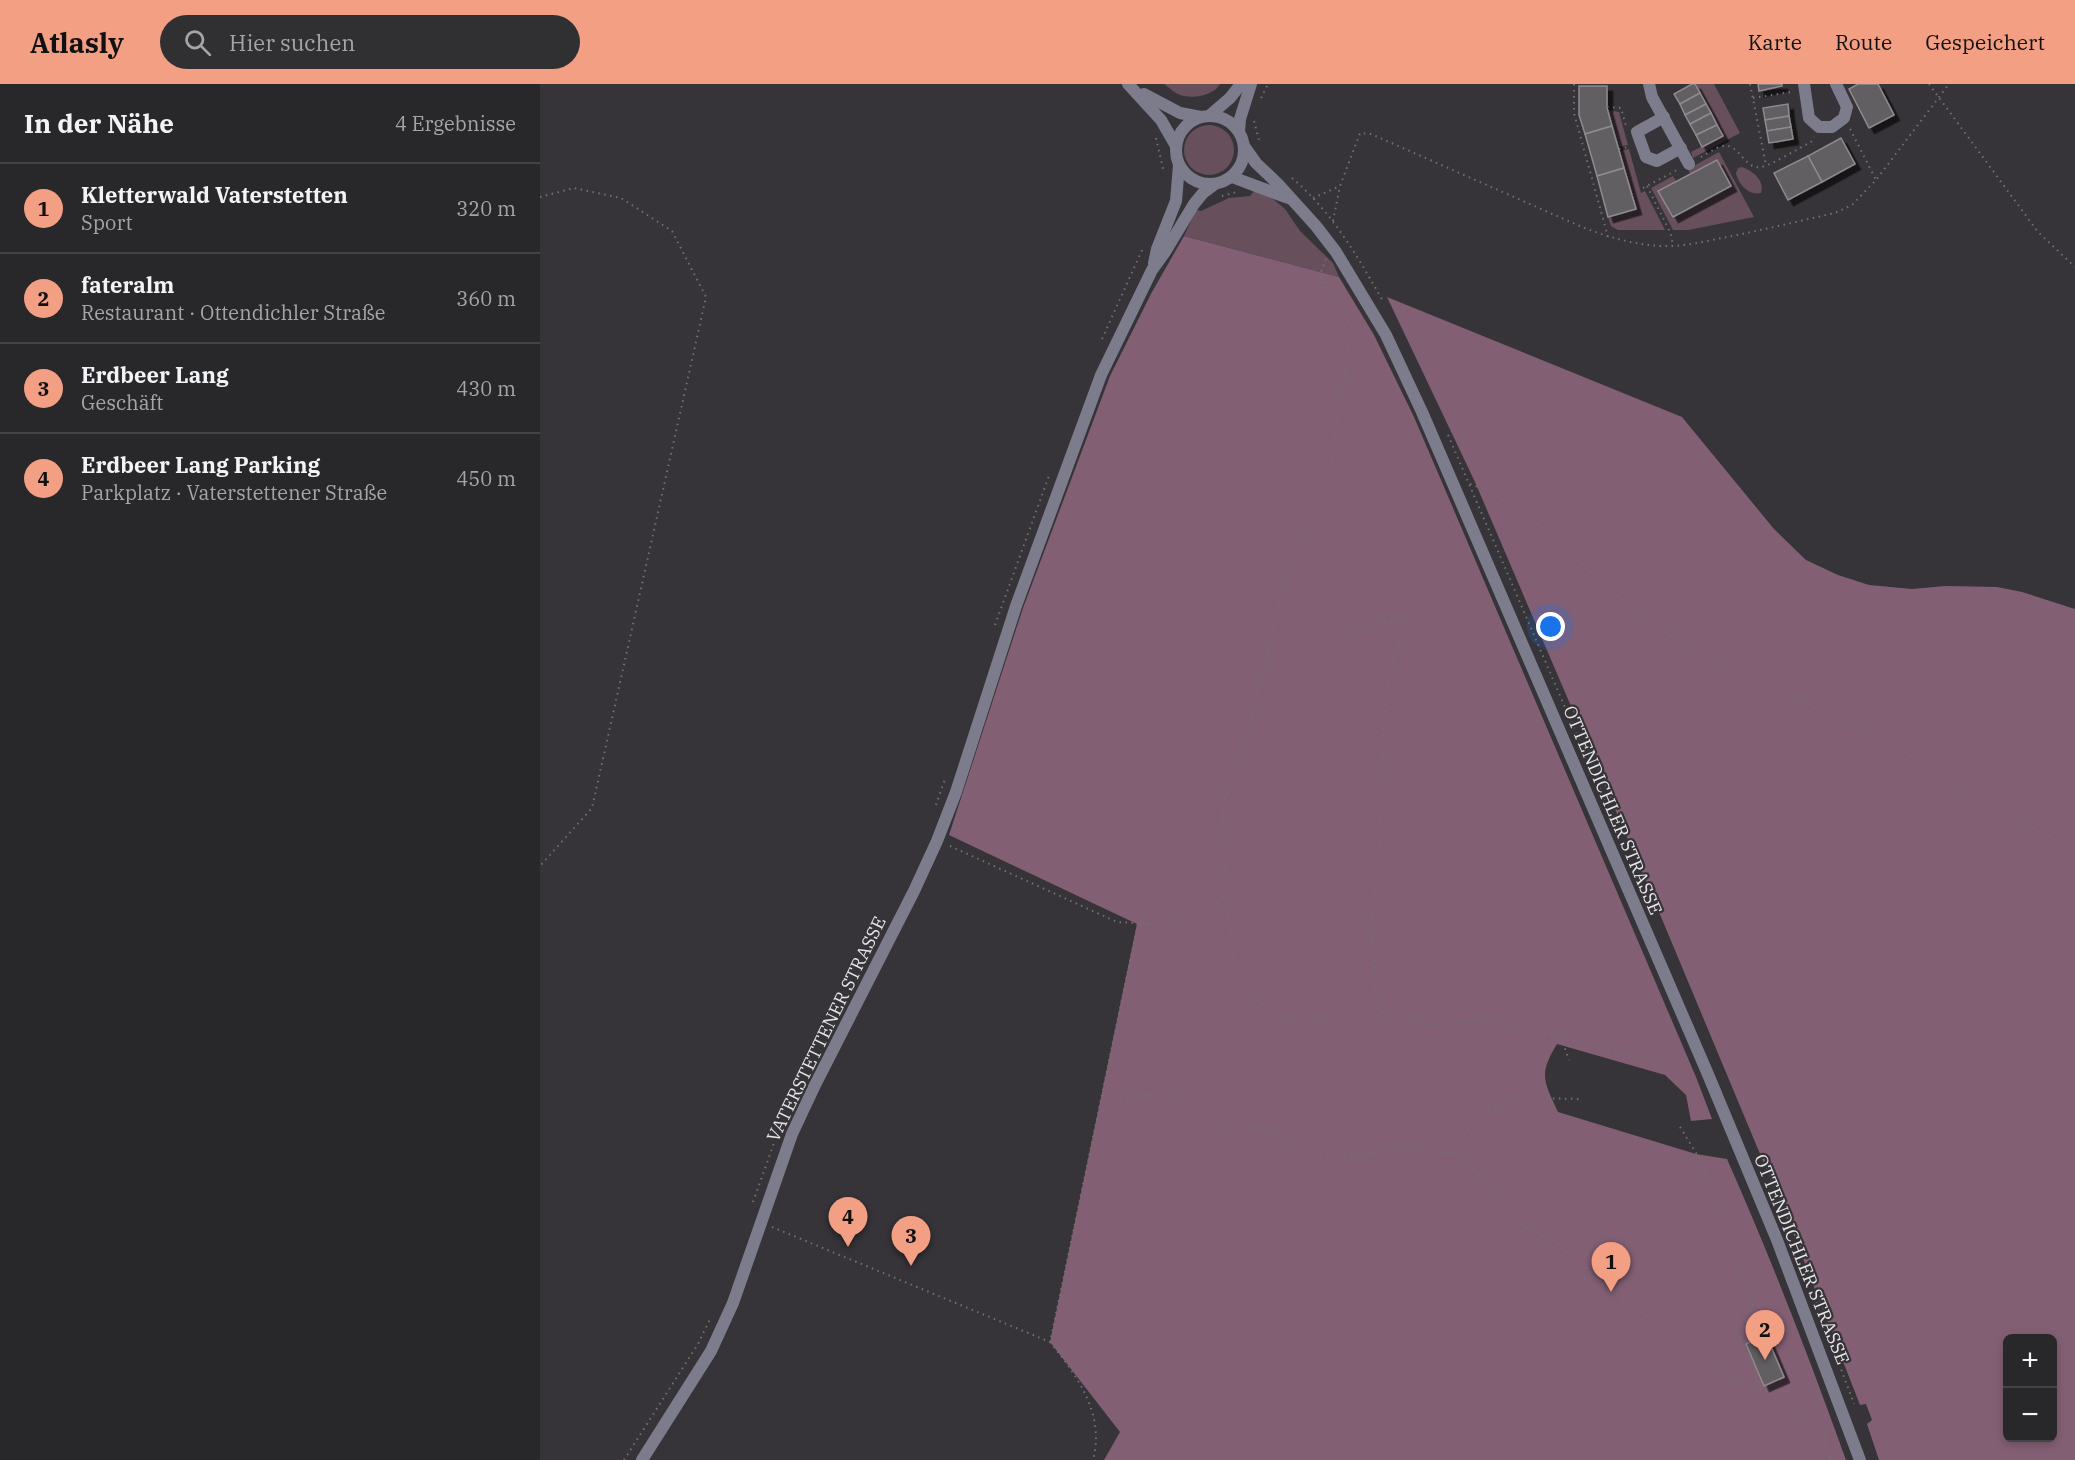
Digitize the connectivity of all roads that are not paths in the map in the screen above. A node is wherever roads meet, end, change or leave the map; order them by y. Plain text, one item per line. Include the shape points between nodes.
1 (1241, 84) edge
2 (1251, 84) edge
3 (1649, 84) edge
4 (1836, 84) edge
5 (1130, 86) edge
6 (1805, 87) edge
7 (1205, 117) junction
8 (1664, 117) junction
9 (1239, 132) junction
10 (1244, 146) junction
11 (1176, 147) junction
12 (1681, 148) junction
13 (1689, 164) road end
14 (1179, 165) junction
15 (1232, 177) junction
16 (1215, 184) junction
17 (1289, 199) junction
18 (1152, 270) junction
19 (642, 1460) edge
20 (1860, 1460) edge

1 - 7 street
2 - 9 street
3 - 8 street
4 - 6 street via 1847,107 1844,118 1832,127 1820,126 1809,118
5 - 7 street via 1180,113
5 - 11 street via 1161,120
7 - 9 street via 1226,120
7 - 11 street via 1187,125
8 - 12 street
8 - 12 street via 1637,132 1646,157 1657,161
9 - 10 street
10 - 15 street via 1240,166
10 - 17 street, OTTENDICHLER STRASSE
11 - 14 street
12 - 13 street
14 - 16 street via 1194,180
14 - 18 street via 1176,201
15 - 16 street
15 - 17 street, OTTENDICHLER STRASSE
16 - 18 street via 1194,204
17 - 20 street, OTTENDICHLER STRASSE via 1316,226 1386,336 1452,481 1707,1072 1777,1240
18 - 19 street, VATERSTETTENER STRASSE via 1101,375 1067,463 937,841 792,1134 733,1303 711,1351

